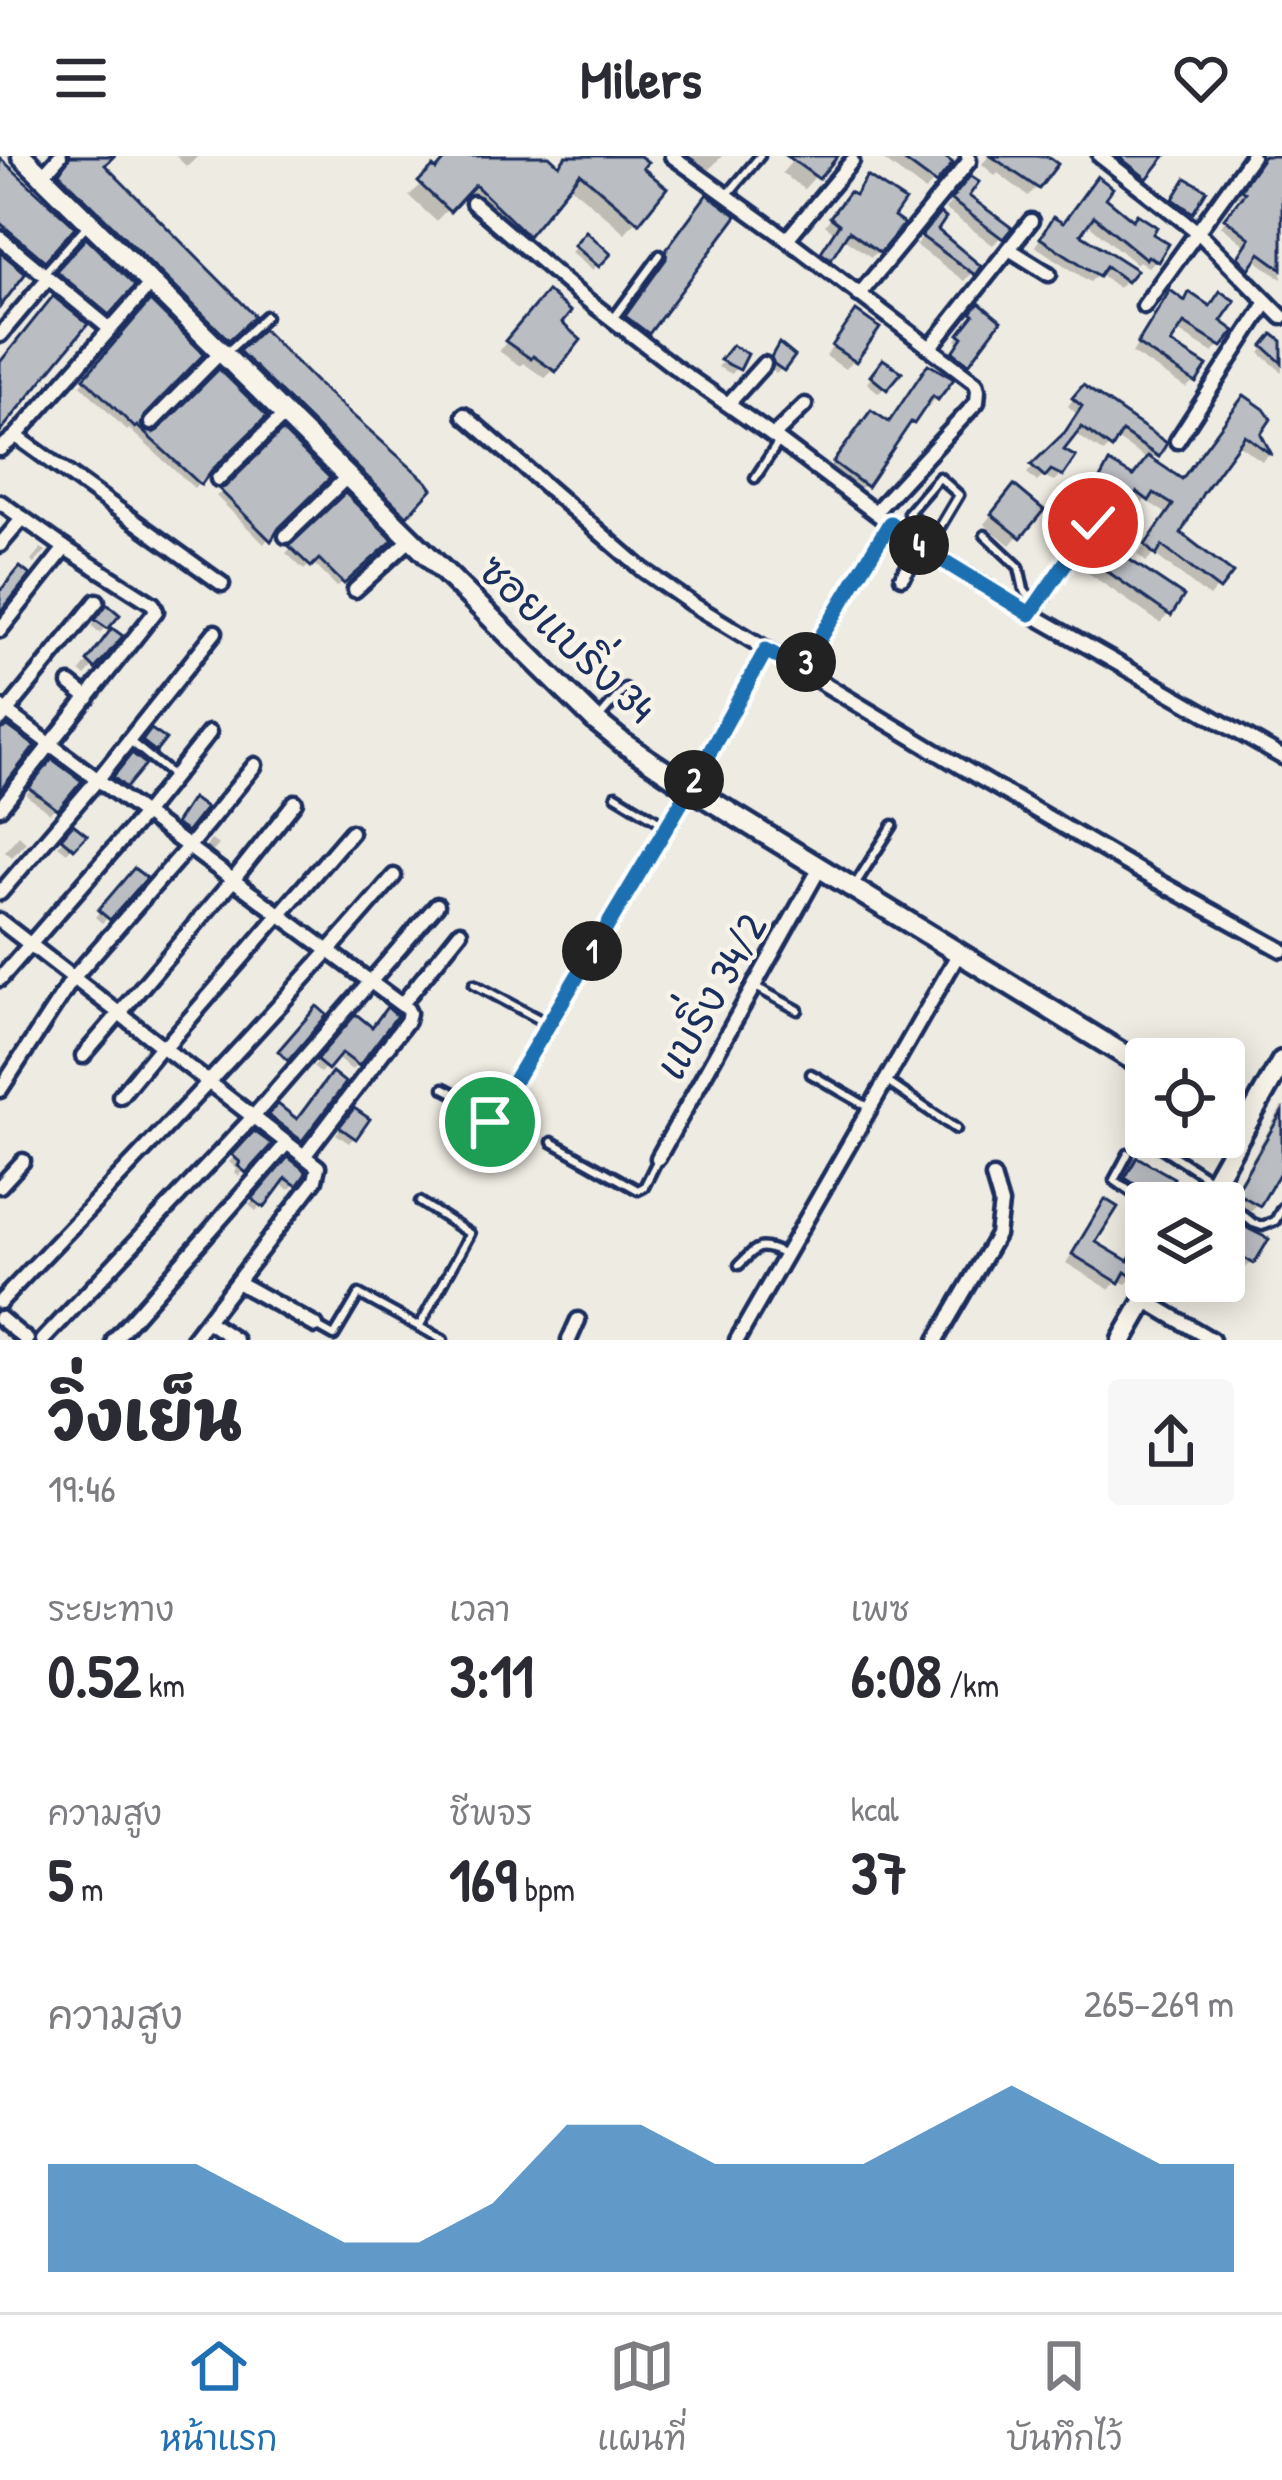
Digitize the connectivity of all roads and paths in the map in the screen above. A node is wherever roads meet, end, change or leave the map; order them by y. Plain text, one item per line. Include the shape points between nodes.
1 (22, 156) edge
2 (60, 156) edge
3 (672, 156) edge
4 (760, 156) edge
5 (968, 156) edge
6 (1100, 156) edge
7 (1252, 156) edge
8 (852, 161) dead end
9 (43, 175) junction
10 (726, 196) junction
11 (473, 203) dead end
12 (90, 221) junction
13 (1031, 221) dead end
14 (1198, 232) junction
15 (0, 238) edge
16 (787, 239) junction
17 (1009, 249) junction
18 (659, 255) dead end
19 (1049, 274) dead end
20 (45, 276) junction
21 (152, 282) junction
22 (860, 295) junction
23 (1267, 302) junction
24 (1144, 306) dead end
25 (266, 316) dead end
26 (1282, 317) edge
27 (613, 319) junction
28 (110, 328) junction
29 (0, 335) edge
30 (930, 348) junction
31 (223, 353) junction
32 (764, 364) dead end
33 (728, 404) junction
34 (805, 405) dead end
35 (285, 414) junction
36 (464, 415) dead end
37 (151, 423) dead end
38 (16, 436) junction
39 (777, 438) junction
40 (1177, 441) dead end
41 (0, 449) edge
42 (347, 476) junction
43 (755, 478) dead end
44 (218, 479) dead end
45 (0, 502) edge
46 (875, 512) junction
47 (23, 518) junction
48 (890, 523) junction
49 (1093, 523) dead end
50 (923, 524) junction
51 (985, 535) dead end
52 (286, 536) dead end
53 (411, 539) junction
54 (916, 543) junction
55 (0, 545) edge
56 (64, 548) junction
57 (902, 577) dead end
58 (222, 584) dead end
59 (355, 590) dead end
60 (97, 601) dead end
61 (1033, 610) junction
62 (0, 630) edge
63 (215, 632) dead end
64 (766, 650) junction
65 (801, 670) junction
66 (70, 684) dead end
67 (625, 688) dead end
68 (88, 698) junction
69 (2, 713) edge
70 (596, 722) junction
71 (209, 733) dead end
72 (129, 740) junction
73 (52, 744) junction
74 (1282, 757) edge
75 (255, 765) dead end
76 (174, 776) junction
77 (98, 779) junction
78 (690, 788) junction
79 (616, 795) dead end
80 (295, 802) dead end
81 (0, 808) edge
82 (145, 812) junction
83 (893, 825) dead end
84 (667, 826) junction
85 (351, 832) dead end
86 (189, 846) junction
87 (820, 866) junction
88 (394, 876) dead end
89 (233, 879) junction
90 (854, 887) junction
91 (0, 893) edge
92 (437, 905) dead end
93 (281, 915) junction
94 (0, 921) edge
95 (460, 932) dead end
96 (30, 944) junction
97 (331, 950) junction
98 (1282, 950) edge
99 (959, 953) junction
100 (73, 978) junction
101 (0, 979) edge
102 (372, 982) junction
103 (474, 984) dead end
104 (753, 985) junction
105 (402, 1004) junction
106 (798, 1010) dead end
107 (119, 1012) junction
108 (548, 1024) junction
109 (164, 1046) junction
110 (1125, 1055) edge
111 (83, 1056) dead end
112 (1282, 1060) edge
113 (811, 1074) dead end
114 (886, 1081) junction
115 (209, 1082) junction
116 (444, 1088) dead end
117 (0, 1090) edge
118 (120, 1096) dead end
119 (871, 1108) junction
120 (253, 1117) junction
121 (492, 1118) joint
122 (1245, 1127) edge
123 (956, 1129) dead end
124 (287, 1142) junction
125 (553, 1142) dead end
126 (305, 1155) junction
127 (658, 1158) joint
128 (1126, 1158) edge
129 (1177, 1158) edge
130 (1228, 1158) edge
131 (23, 1161) dead end
132 (993, 1178) dead end
133 (1214, 1182) joint
134 (0, 1186) edge
135 (1125, 1188) edge
136 (420, 1202) dead end
137 (1282, 1208) edge
138 (1245, 1217) edge
139 (787, 1256) junction
140 (739, 1265) dead end
141 (237, 1282) junction
142 (1144, 1302) edge
143 (1148, 1302) edge
144 (0, 1303) edge
145 (0, 1318) edge
146 (578, 1320) dead end
147 (207, 1321) junction
148 (316, 1326) joint
149 (419, 1327) junction
150 (27, 1340) edge
151 (43, 1340) edge
152 (114, 1340) edge
153 (192, 1340) edge
154 (236, 1340) edge
155 (443, 1340) edge
156 (569, 1340) edge
157 (737, 1340) edge
158 (936, 1340) edge
159 (1122, 1340) edge
160 (1212, 1340) edge

1 - 9 street, ซอยแบริ่ง 34
2 - 9 street
3 - 10 street
4 - 10 lane
5 - 22 street
6 - 14 street
7 - 14 street
8 - 16 street
9 - 12 street, ซอยแบริ่ง 34
10 - 16 street
11 - 27 street
12 - 20 lane
12 - 21 street, ซอยแบริ่ง 34
13 - 17 street
14 - 23 street
14 - 24 street
15 - 20 street
16 - 22 street
17 - 19 street
17 - 30 street
18 - 27 lane
20 - 28 street
20 - 29 street
21 - 28 street
21 - 31 street, ซอยแบริ่ง 34
22 - 30 street
23 - 26 street
23 - 40 street
25 - 31 lane
27 - 33 street
28 - 38 street
30 - 46 street via 976,383 977,402
31 - 35 street, ซอยแบริ่ง 34
31 - 37 street
32 - 33 street
33 - 39 street
34 - 39 street
35 - 42 street, ซอยแบริ่ง 34
35 - 44 street
36 - 64 street via 644,570
38 - 41 street
38 - 58 street
39 - 43 lane
39 - 46 street
42 - 52 street
42 - 53 street, ซอยแบริ่ง 34
45 - 47 street
46 - 48 street
47 - 55 street
47 - 56 street
48 - 54 street
48 - 65 street
49 - 61 street
50 - 50 lane via 908,513 939,477 959,495 937,532
50 - 54 lane
51 - 61 lane via 1019,566
53 - 59 street
53 - 70 street, ซอยแบริ่ง 34
54 - 57 street
54 - 61 street
56 - 62 street
56 - 68 street via 156,611
60 - 69 street
61 - 74 street
63 - 72 street
64 - 65 street
64 - 78 street
65 - 98 street
66 - 68 street
67 - 70 lane
68 - 73 street
69 - 73 street
70 - 78 street, ซอยแบริ่ง 34
71 - 76 street
72 - 76 lane
72 - 77 street
73 - 77 street
73 - 81 street
75 - 86 street
76 - 82 street
77 - 82 street
77 - 91 street
78 - 84 street
78 - 87 street, ซอยแบริ่ง 34
79 - 84 lane
80 - 89 street
82 - 86 street
82 - 96 street
83 - 90 lane
84 - 108 street
85 - 93 street
86 - 89 street
86 - 100 street
87 - 90 street, ซอยแบริ่ง 34
87 - 104 street, แบริ่ง 34/2
88 - 97 street
89 - 93 street
89 - 107 street
90 - 99 street, ซอยแบริ่ง 34
92 - 102 street
93 - 97 street
93 - 109 street
94 - 96 street
95 - 105 street
96 - 100 street
96 - 101 street
97 - 102 street
97 - 115 street
99 - 110 street, ซอยแบริ่ง 34
99 - 114 street
100 - 107 street
100 - 117 street
102 - 105 street
102 - 120 street
103 - 108 lane
104 - 106 lane
104 - 127 street, แบริ่ง 34/2
105 - 126 street via 407,1021
107 - 109 street
107 - 111 street
108 - 121 street
109 - 115 street
109 - 118 street
112 - 122 street
113 - 119 lane
114 - 119 street
114 - 123 lane
115 - 120 street
115 - 144 street
116 - 121 lane
119 - 139 street
120 - 124 street
120 - 151 street
124 - 126 street
124 - 152 street
125 - 127 lane via 638,1190
126 - 141 street via 318,1175
128 - 135 lane via 1114,1180
129 - 133 lane
130 - 133 street
131 - 134 street
132 - 158 street via 998,1235
136 - 149 lane via 470,1234
137 - 138 lane via 1262,1226
139 - 140 lane via 758,1247
139 - 157 street
141 - 147 street
141 - 148 street
142 - 159 street
143 - 160 street
145 - 150 street
146 - 156 street
147 - 153 street
147 - 154 street
148 - 149 lane via 334,1336 359,1294
149 - 155 lane

